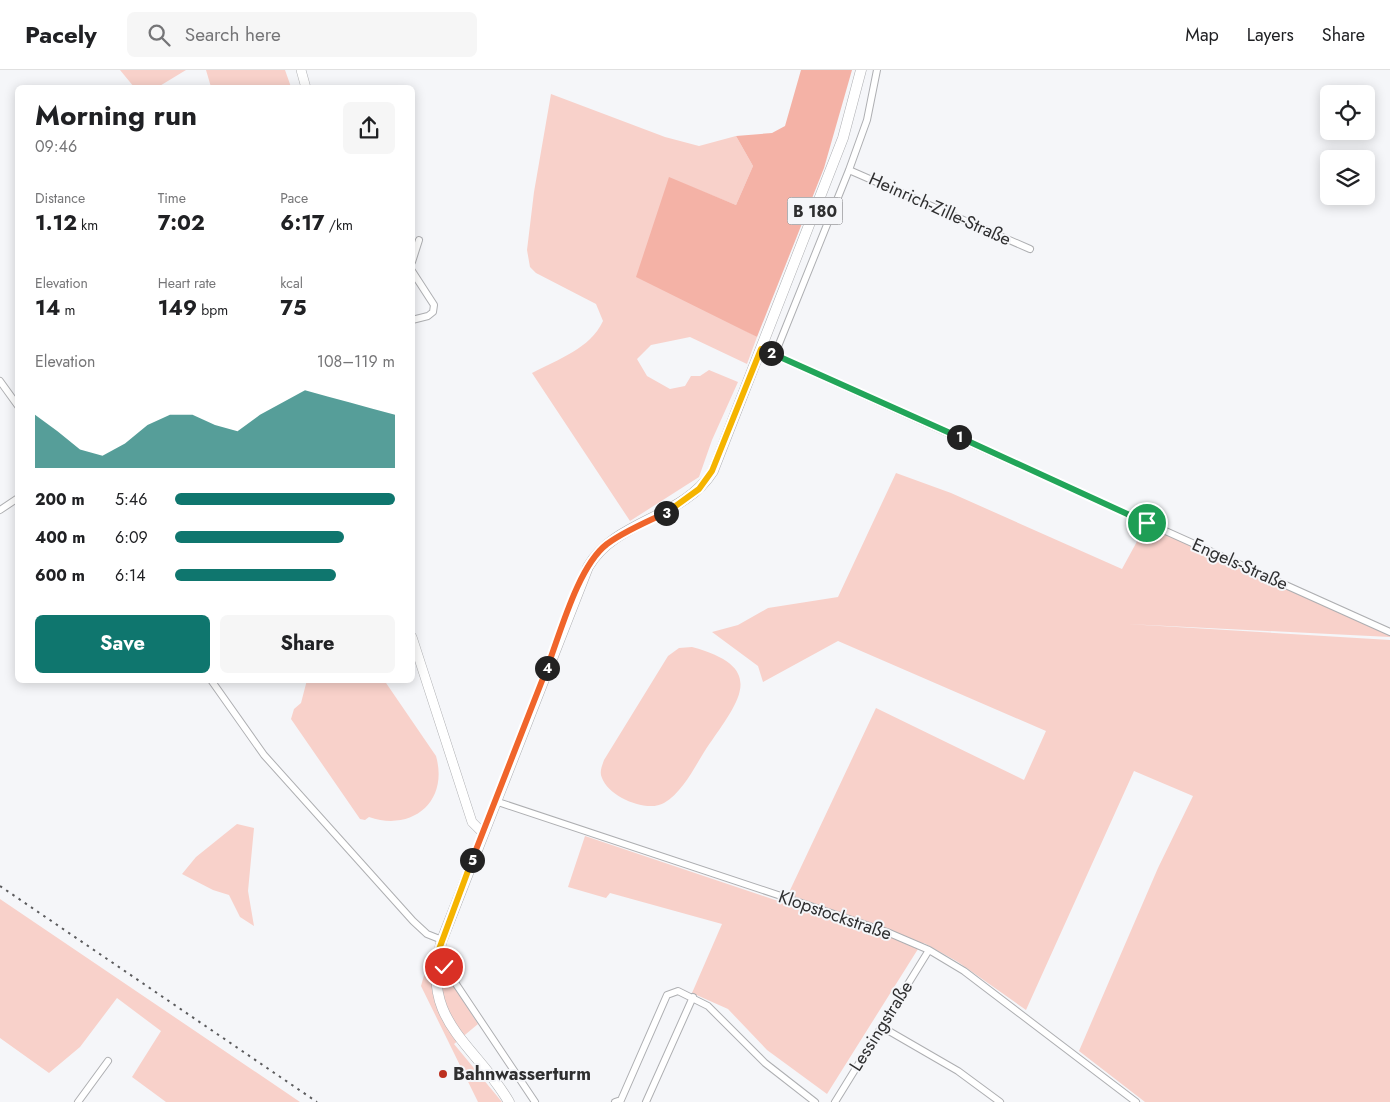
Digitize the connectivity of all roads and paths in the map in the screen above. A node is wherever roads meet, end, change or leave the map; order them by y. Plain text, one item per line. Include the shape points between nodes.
1 (301, 70) edge
2 (861, 70) edge
3 (877, 70) edge
4 (305, 85) edge
5 (850, 170) junction
6 (419, 240) dead end
7 (1030, 249) dead end
8 (415, 253) edge
9 (415, 276) edge
10 (415, 319) edge
11 (761, 349) junction
12 (775, 354) junction
13 (0, 381) edge
14 (15, 402) edge
15 (15, 500) edge
16 (0, 510) edge
17 (1390, 632) edge
18 (415, 646) edge
19 (213, 683) edge
20 (495, 801) junction
21 (483, 833) junction
22 (442, 940) junction
23 (929, 950) junction
24 (436, 966) junction
25 (693, 997) junction
26 (882, 1027) junction
27 (108, 1061) dead end
28 (1134, 1101) edge
29 (78, 1102) edge
30 (510, 1102) edge
31 (535, 1102) edge
32 (615, 1102) edge
33 (646, 1102) edge
34 (815, 1102) edge
35 (834, 1102) edge
36 (1000, 1102) edge

1 - 4 street
2 - 11 main road, B 180 via 843,138
3 - 5 street via 867,120
5 - 7 street, Heinrich-Zille-Straße
5 - 12 street
6 - 8 street
9 - 10 street via 434,305 428,316
11 - 12 street, Engels-Straße
11 - 20 main road, B 180 via 707,480 676,507 607,544 591,561
12 - 17 street, Engels-Straße
13 - 14 street
15 - 16 street
18 - 21 street via 472,822
19 - 22 street via 264,755 427,934
20 - 21 main road, B 180
20 - 23 street, Klopstockstraße via 887,932
21 - 22 main road, B 180
22 - 24 main road, B 180
23 - 26 street, Lessingstraße
23 - 28 street, Klopstockstraße via 964,971
24 - 30 main road, B 180 via 438,997 446,1019
24 - 31 street via 446,969
25 - 32 street via 678,991 667,995 621,1100
25 - 33 street
25 - 34 street via 708,1006 765,1063
26 - 35 street, Lessingstraße
26 - 36 street via 958,1071
27 - 29 street

